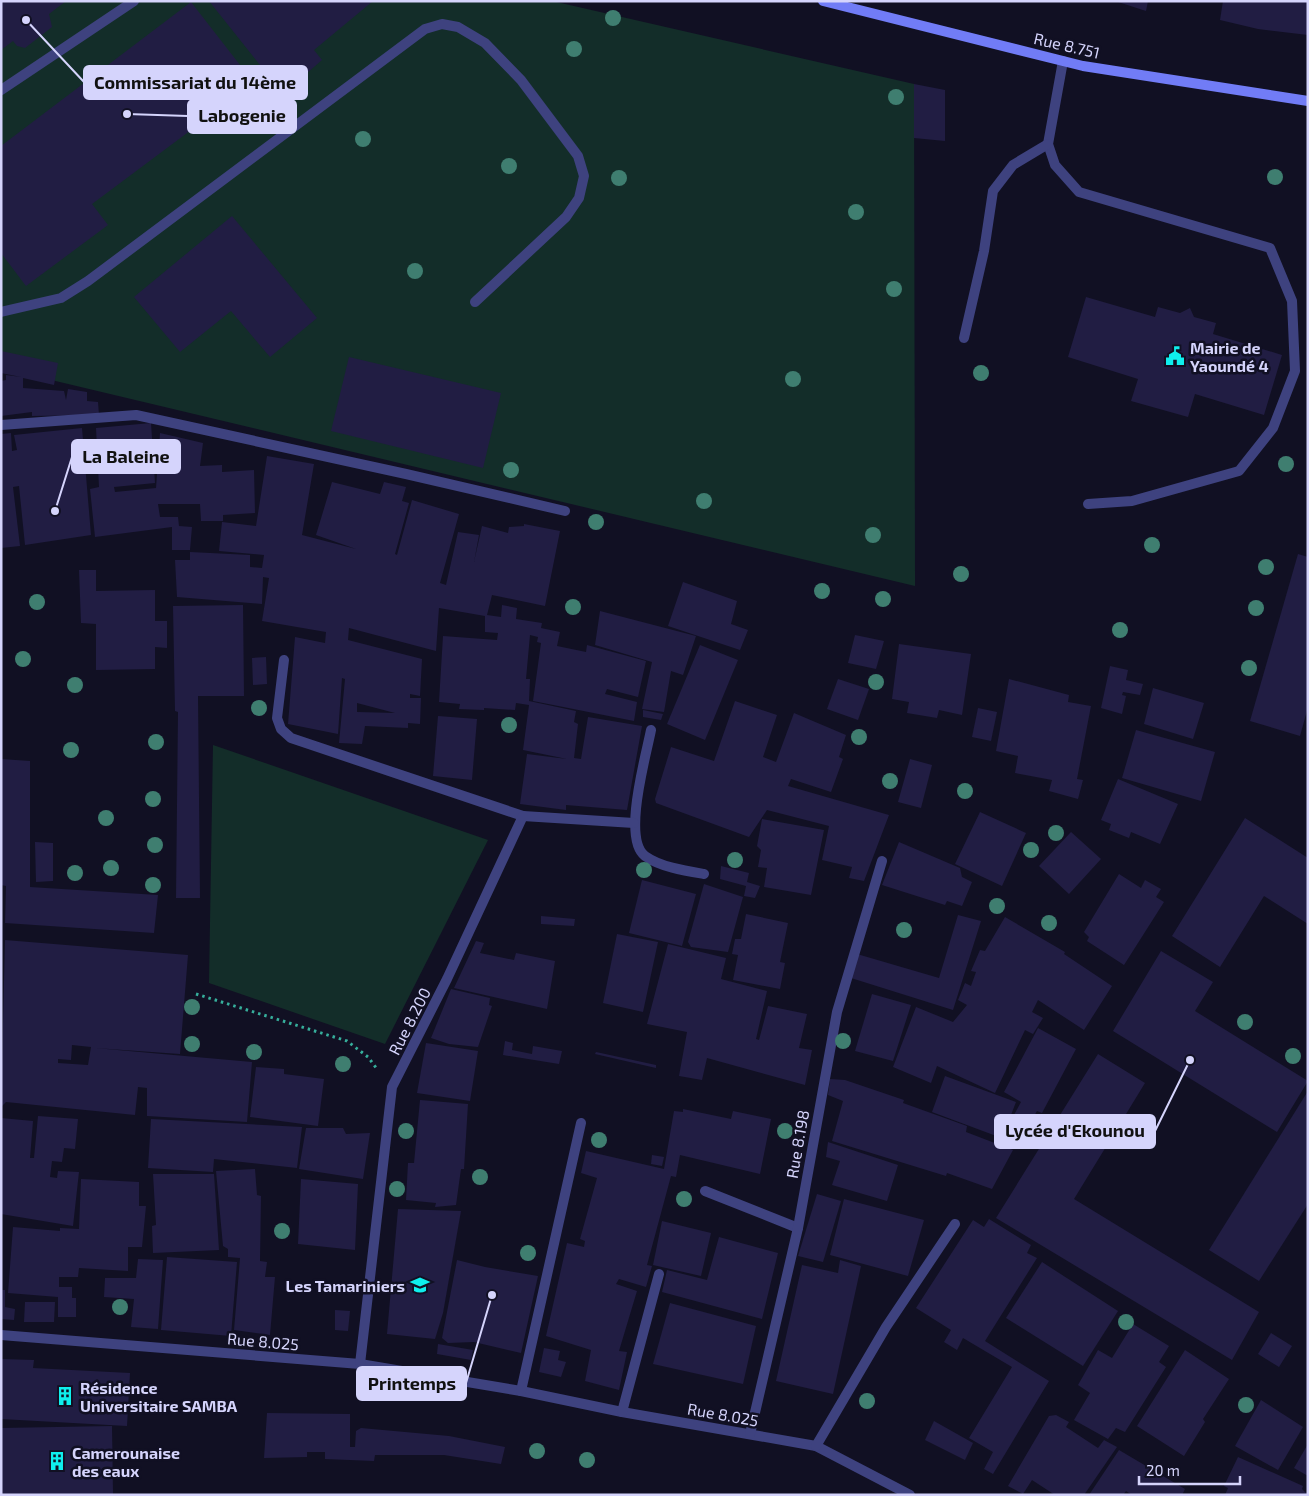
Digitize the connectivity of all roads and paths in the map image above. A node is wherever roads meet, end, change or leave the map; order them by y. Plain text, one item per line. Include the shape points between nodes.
1 (134, 1) edge
2 (824, 1) edge
3 (1063, 61) junction
4 (1, 90) edge
5 (1308, 101) edge
6 (1048, 144) junction
7 (475, 302) dead end
8 (1, 312) edge
9 (964, 338) dead end
10 (1, 425) edge
11 (1088, 504) dead end
12 (566, 511) dead end
13 (284, 660) dead end
14 (651, 730) dead end
15 (523, 816) junction
16 (634, 823) junction
17 (882, 861) dead end
18 (704, 874) dead end
19 (196, 994) dead end
20 (392, 1087) junction
21 (580, 1123) dead end
22 (705, 1191) dead end
23 (955, 1224) dead end
24 (798, 1228) junction
25 (659, 1274) dead end
26 (1, 1335) edge
27 (360, 1364) junction
28 (522, 1390) junction
29 (622, 1412) junction
30 (750, 1434) junction
31 (816, 1446) junction
32 (910, 1495) edge

1 - 4 street
2 - 3 main road, Rue 8.751
3 - 5 main road, Rue 8.751
3 - 6 street
6 - 9 street via 1013,166 993,191 984,251
6 - 11 street via 1055,165 1079,192 1270,248 1292,301 1295,371 1273,428 1239,471 1132,501
7 - 8 street via 566,217 579,198 584,176 578,156 522,80 486,43 458,27 442,24 425,29 74,290 61,298
10 - 12 street via 136,415
13 - 15 street via 277,718 281,729 290,738
14 - 16 street
15 - 16 street
15 - 20 street, Rue 8.200 via 447,979
16 - 18 street via 636,842 644,856
17 - 24 street, Rue 8.198 via 838,1012
19 - 20 path via 347,1041 368,1057
20 - 27 street, Rue 8.200
21 - 28 street
22 - 24 street
23 - 31 street via 886,1327
24 - 30 street, Rue 8.198
25 - 29 street
26 - 27 street, Rue 8.025
27 - 28 street, Rue 8.025
28 - 29 street, Rue 8.025
29 - 30 street, Rue 8.025
30 - 31 street, Rue 8.025
31 - 32 street, Rue 8.025

